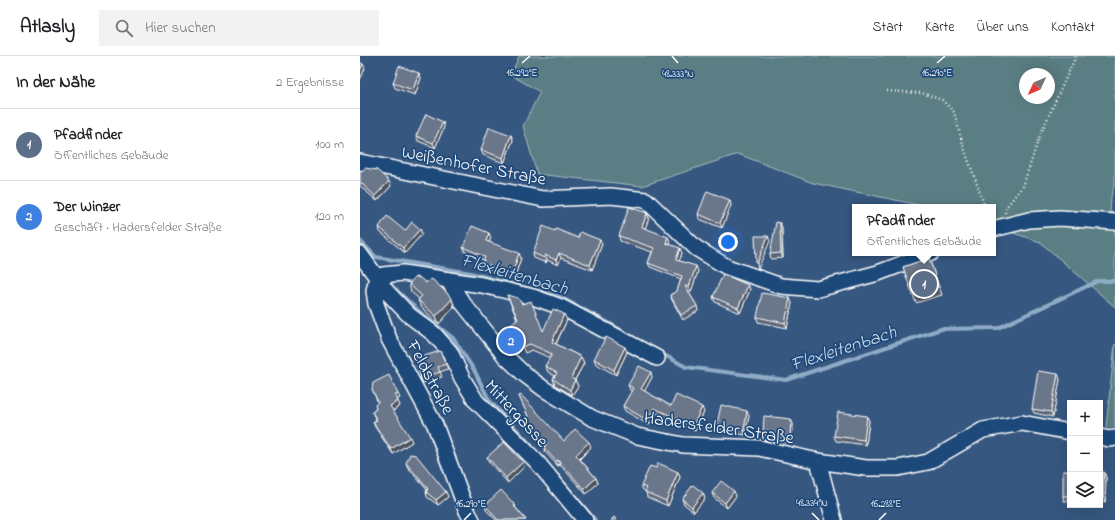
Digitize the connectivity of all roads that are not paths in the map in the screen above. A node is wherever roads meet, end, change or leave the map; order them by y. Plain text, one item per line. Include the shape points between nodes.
1 (360, 162) edge
2 (1115, 222) edge
3 (996, 228) edge
4 (360, 254) edge
5 (923, 256) edge
6 (377, 278) junction
7 (448, 280) junction
8 (657, 358) dead end
9 (1067, 431) edge
10 (1103, 438) edge
11 (1115, 438) edge
12 (818, 462) junction
13 (472, 520) edge
14 (585, 520) edge
15 (834, 520) edge

1 - 5 street, Weißenhofer Straße via 543,199 611,196 646,200 696,248 727,267 781,286 818,289 878,273
2 - 3 street via 1060,218 1029,220
4 - 6 street
6 - 7 street via 403,273
6 - 13 street, Feldstraße via 374,292 376,304 389,339 435,425
6 - 14 street, Mittergasse via 408,315 434,334 450,352 476,401 537,462
7 - 8 street via 533,297 561,307
7 - 12 street, Hadersfelder Straße via 505,356 544,389 592,418 637,436 683,445 759,448
9 - 12 street, Hadersfelder Straße via 1022,423 983,430 928,462 898,468 866,468
10 - 11 street
12 - 15 street

